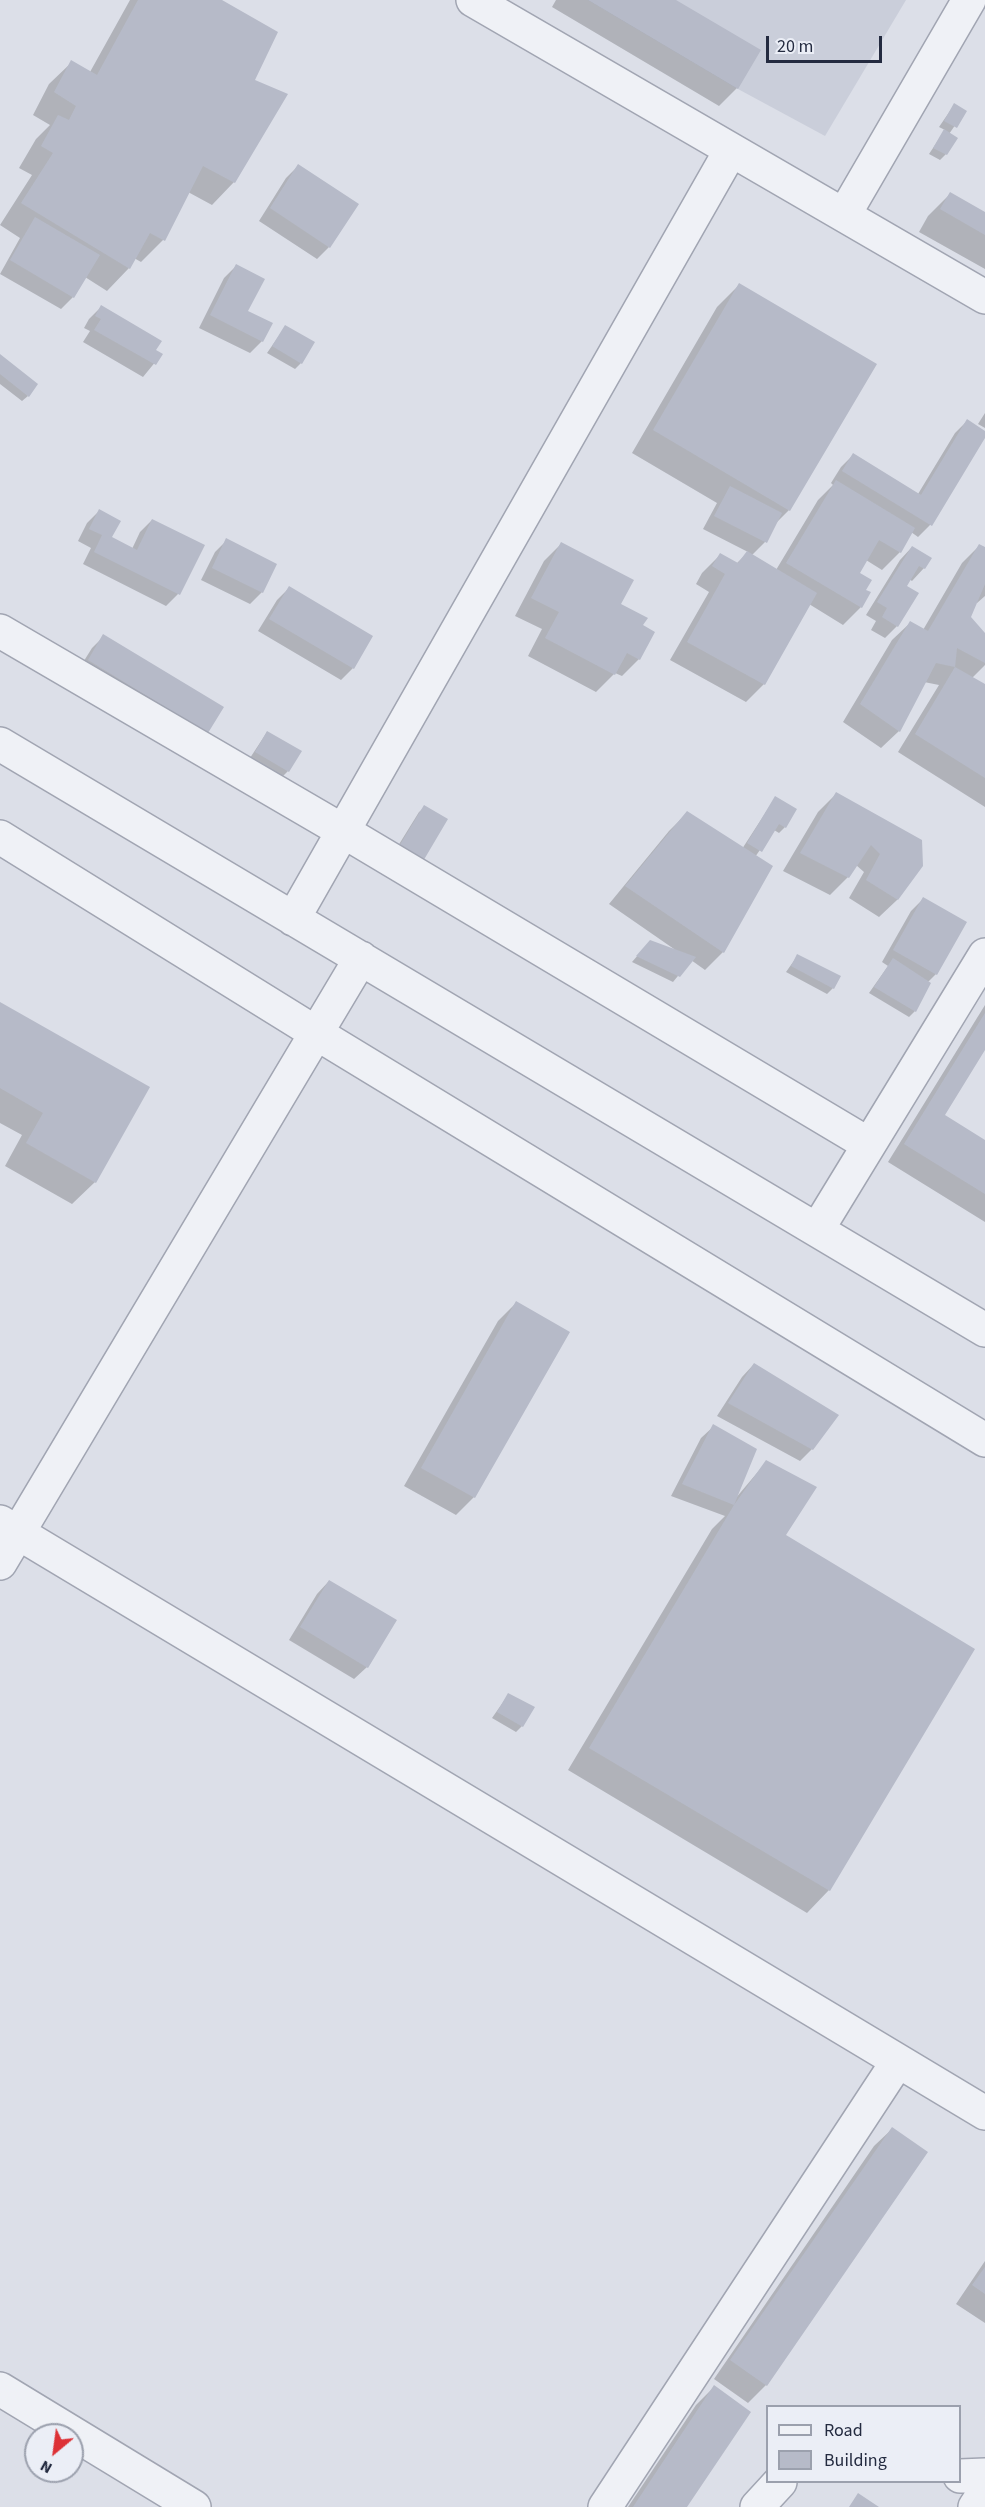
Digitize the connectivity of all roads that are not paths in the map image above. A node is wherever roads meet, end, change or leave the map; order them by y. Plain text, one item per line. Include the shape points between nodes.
1 (473, 0) edge
2 (969, 0) edge
3 (731, 150) junction
4 (844, 215) junction
5 (985, 297) edge
6 (0, 632) edge
7 (0, 744) edge
8 (343, 831) junction
9 (0, 837) edge
10 (293, 919) junction
11 (985, 955) edge
12 (361, 958) junction
13 (316, 1034) junction
14 (868, 1144) junction
15 (817, 1230) junction
16 (985, 1330) edge
17 (985, 1440) edge
18 (9, 1527) edge
19 (0, 1563) edge
20 (898, 2061) junction
21 (985, 2113) edge
22 (0, 2389) edge
23 (985, 2475) edge
24 (961, 2476) edge
25 (778, 2483) edge
26 (985, 2492) edge
27 (194, 2507) edge
28 (605, 2507) edge
29 (757, 2507) edge
30 (975, 2507) edge

1 - 3 street
2 - 4 street
3 - 4 street
3 - 8 street
4 - 5 street
6 - 8 street
7 - 10 street
8 - 10 street
8 - 14 street
9 - 13 street
10 - 12 street
11 - 14 street
12 - 13 street
12 - 15 street
13 - 17 street
13 - 18 street
14 - 15 street
15 - 16 street
18 - 19 street
18 - 20 street
20 - 21 street
20 - 28 street
22 - 27 street
23 - 24 street
25 - 29 street
26 - 30 street

